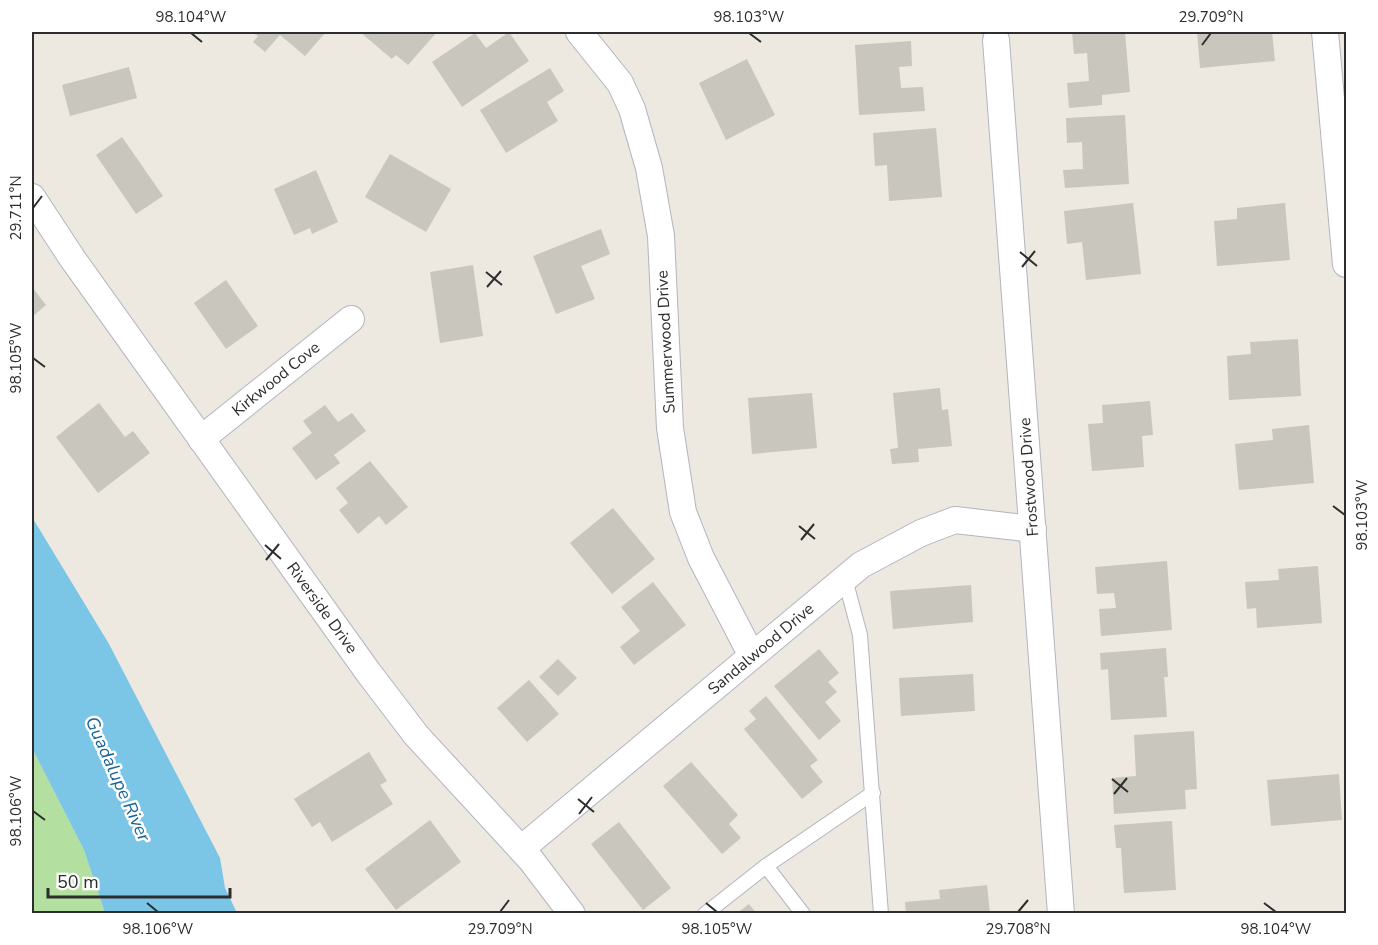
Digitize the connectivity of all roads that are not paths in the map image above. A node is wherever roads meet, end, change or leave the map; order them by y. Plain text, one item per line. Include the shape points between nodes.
1 (579, 32) edge
2 (1326, 32) edge
3 (996, 40) dead end
4 (1342, 170) edge
5 (32, 197) edge
6 (1347, 264) edge
7 (351, 319) dead end
8 (201, 439) junction
9 (1033, 529) junction
10 (845, 579) junction
11 (752, 656) junction
12 (873, 793) junction
13 (521, 849) junction
14 (766, 866) junction
15 (572, 914) edge
16 (705, 914) edge
17 (803, 914) edge
18 (881, 914) edge
19 (1061, 914) edge

1 - 11 street, Summerwood Drive via 620,83 649,168 661,236 670,428 683,512 701,558
2 - 4 street
3 - 9 street, Frostwood Drive
4 - 6 street
5 - 8 street, Riverside Drive
7 - 8 street, Kirkwood Cove
8 - 13 street, Riverside Drive via 416,735
9 - 10 street, Sandalwood Drive via 955,520 892,548
9 - 19 street, Frostwood Drive
10 - 11 street, Sandalwood Drive
10 - 12 lane via 860,635
11 - 13 street, Sandalwood Drive
12 - 14 lane
12 - 18 lane
13 - 15 street, Riverside Drive
14 - 16 lane
14 - 17 lane

